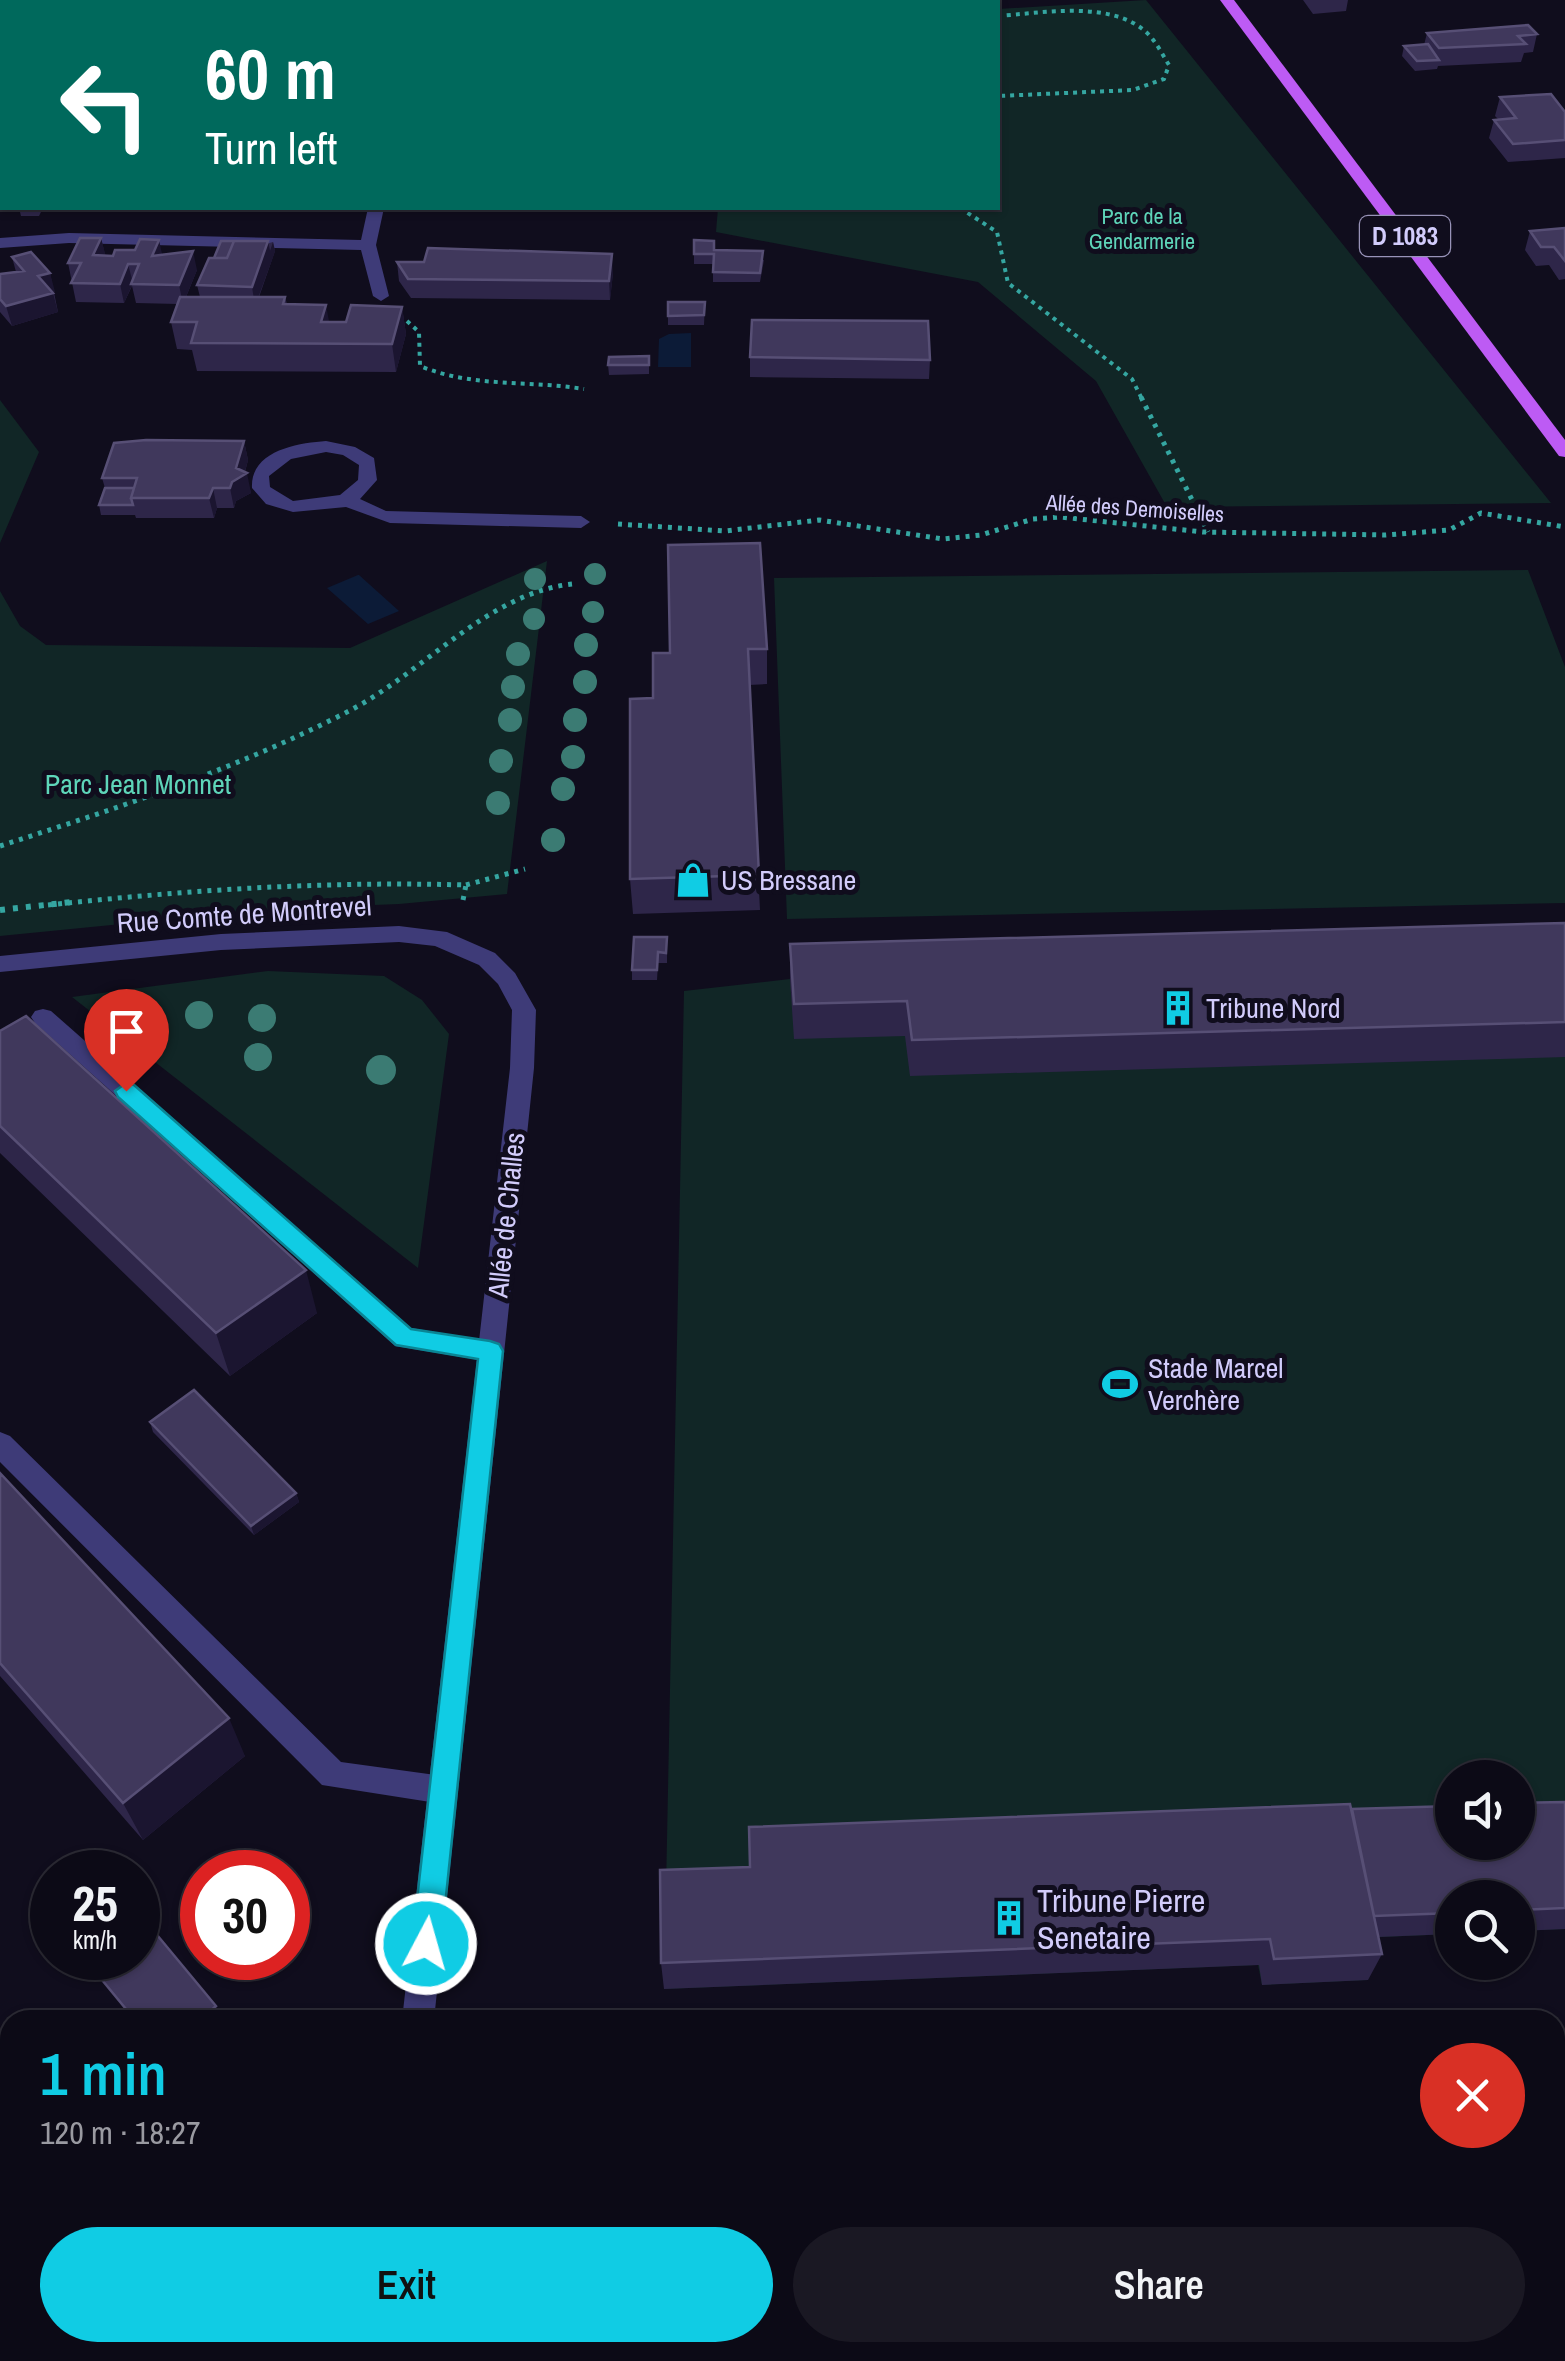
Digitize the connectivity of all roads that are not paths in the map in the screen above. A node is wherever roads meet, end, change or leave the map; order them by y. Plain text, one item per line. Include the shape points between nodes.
1 (1227, 0) edge
2 (376, 210) edge
3 (0, 243) edge
4 (368, 245) junction
5 (382, 296) road end
6 (1565, 452) edge
7 (345, 500) junction
8 (581, 522) road end
9 (487, 959) joint
10 (0, 964) edge
11 (42, 1017) dead end
12 (490, 1351) junction
13 (0, 1444) edge
14 (442, 1790) junction
15 (419, 2010) edge

1 - 6 main road, D 1083
2 - 4 street
3 - 4 street via 69,238
4 - 5 street
7 - 7 street via 314,508 278,502 260,486 261,473 297,448 349,449 368,462 371,474
7 - 8 street via 384,516
9 - 10 street, Rue Comte de Montrevel via 439,938 399,934 222,942
9 - 12 street, Allée de Challes via 524,1010
11 - 12 street via 404,1338
12 - 14 street, Allée de Challes
13 - 14 street via 333,1776
14 - 15 street, Allée de Challes

